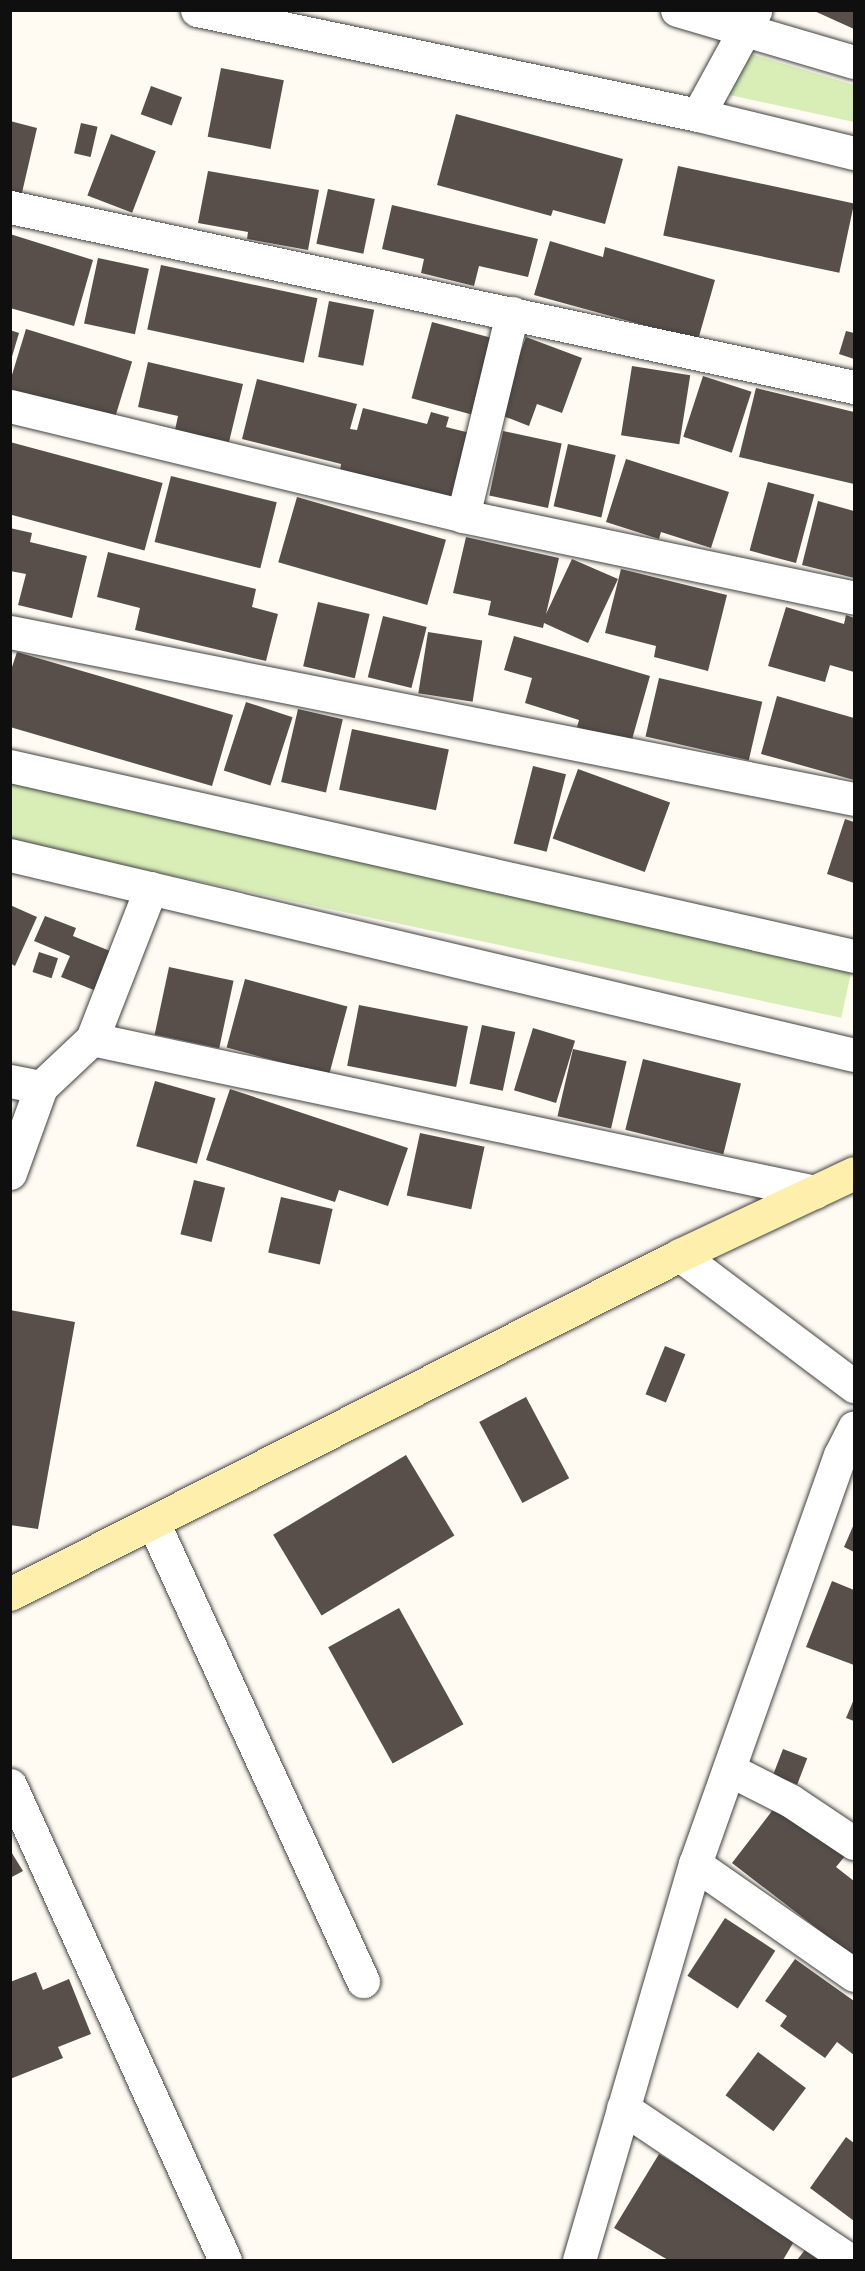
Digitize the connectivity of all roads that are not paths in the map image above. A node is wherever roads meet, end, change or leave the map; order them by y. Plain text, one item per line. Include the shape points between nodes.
1 (197, 10) edge
2 (677, 10) edge
3 (750, 20) edge
4 (855, 62) edge
5 (698, 115) junction
6 (855, 153) edge
7 (10, 207) edge
8 (512, 313) junction
9 (855, 387) edge
10 (10, 406) edge
11 (463, 516) junction
12 (855, 598) edge
13 (10, 632) edge
14 (10, 766) edge
15 (855, 799) edge
16 (10, 855) edge
17 (151, 888) junction
18 (855, 956) edge
19 (92, 1039) junction
20 (855, 1054) edge
21 (26, 1084) edge
22 (10, 1173) edge
23 (855, 1173) edge
24 (815, 1192) junction
25 (680, 1255) junction
26 (855, 1386) edge
27 (855, 1427) edge
28 (153, 1522) junction
29 (10, 1594) edge
30 (730, 1770) junction
31 (10, 1785) edge
32 (855, 1843) edge
33 (695, 1864) junction
34 (855, 1975) edge
35 (363, 1981) dead end
36 (623, 2108) junction
37 (225, 2260) edge
38 (579, 2260) edge
39 (849, 2260) edge

1 - 5 street
2 - 3 street
3 - 4 street
3 - 5 street
5 - 6 street
7 - 8 street
8 - 9 street
8 - 11 street
10 - 11 street
11 - 12 street
13 - 15 street
14 - 18 street
16 - 17 street
17 - 19 street
17 - 20 street
19 - 21 street
19 - 24 street
21 - 22 street
23 - 24 street
24 - 25 street
25 - 26 street
25 - 28 street
27 - 30 street via 840,1455
28 - 29 street
28 - 35 street
30 - 32 street via 791,1801
30 - 33 street
31 - 37 street
33 - 34 street
33 - 36 street
36 - 38 street
36 - 39 street

